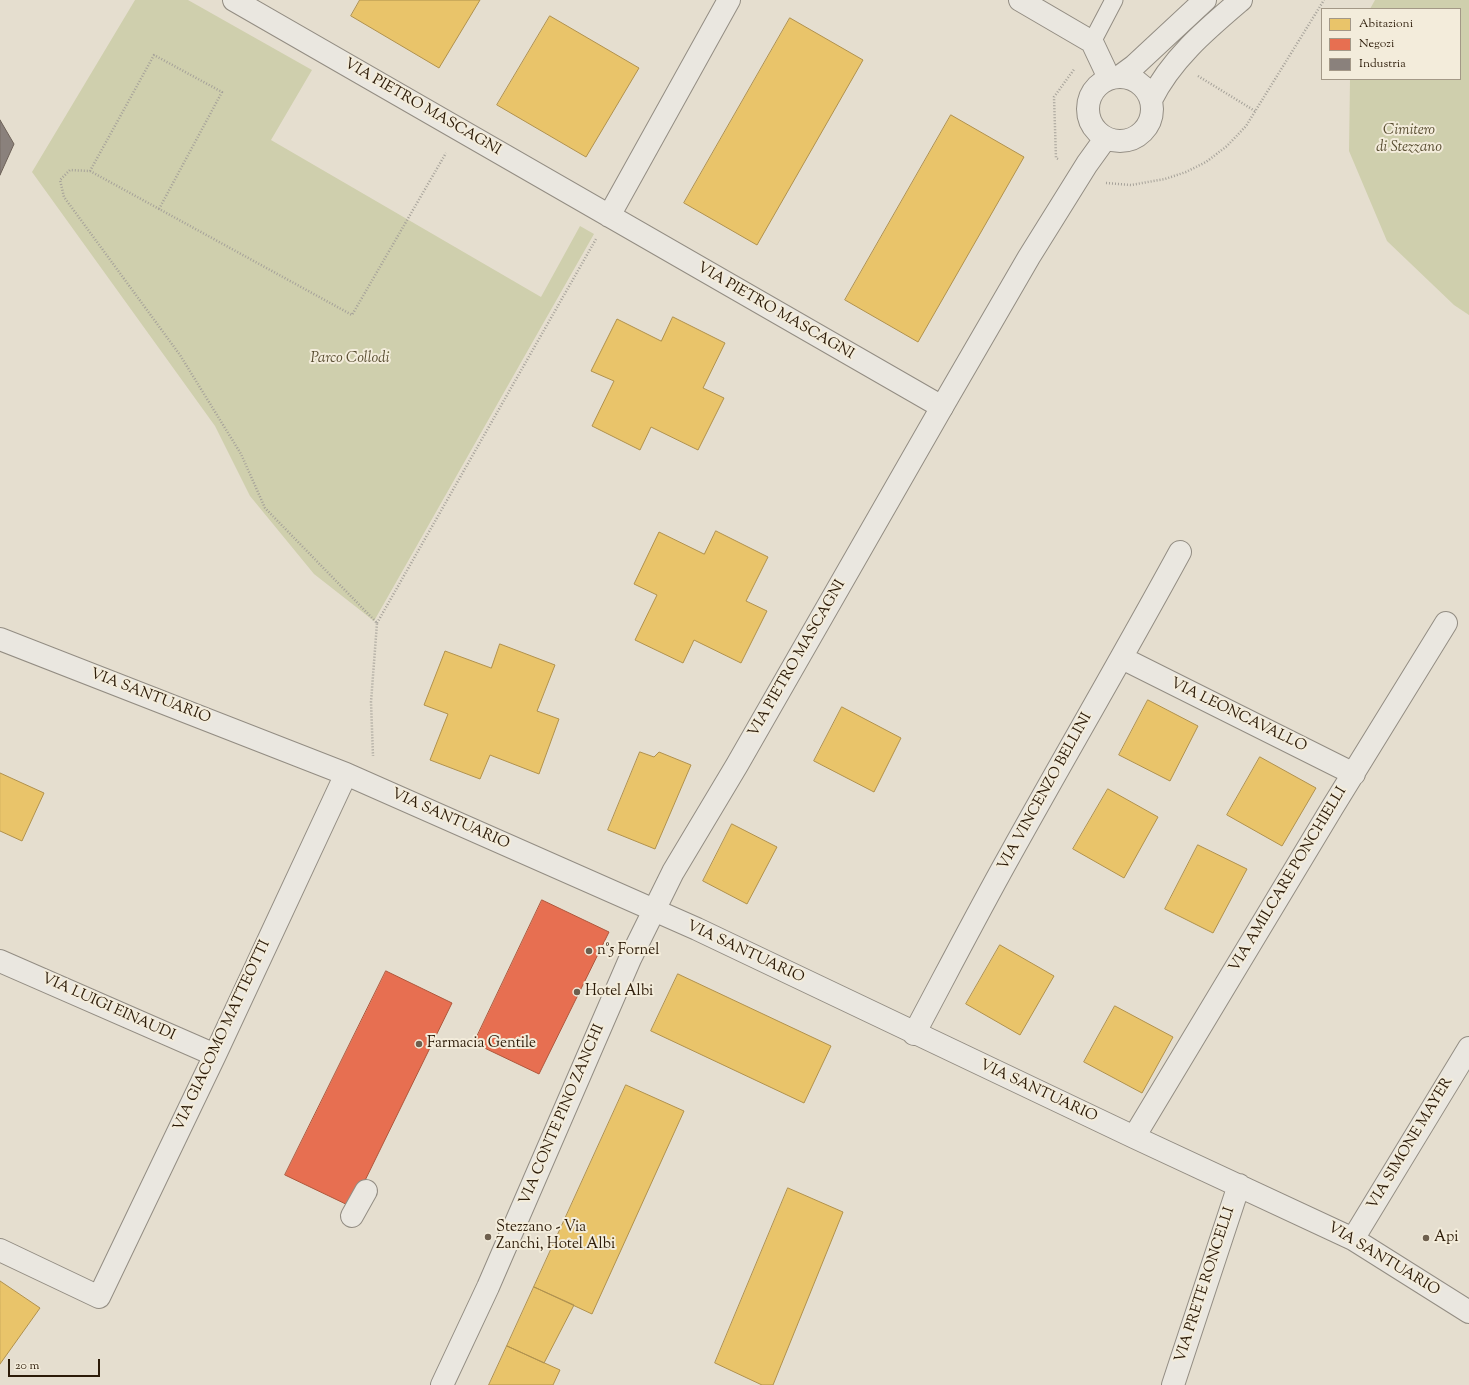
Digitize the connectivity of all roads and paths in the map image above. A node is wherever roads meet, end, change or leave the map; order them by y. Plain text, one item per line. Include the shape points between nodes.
1 (234, 0) edge
2 (729, 0) edge
3 (1020, 0) edge
4 (1114, 0) edge
5 (1205, 0) edge
6 (1241, 0) edge
7 (1324, 0) edge
8 (1094, 46) junction
9 (1114, 78) junction
10 (1151, 100) junction
11 (460, 130) junction
12 (1105, 139) junction
13 (90, 171) junction
14 (1081, 174) junction
15 (159, 209) junction
16 (609, 216) junction
17 (942, 407) junction
18 (1180, 552) dead end
19 (377, 623) junction
20 (1446, 623) dead end
21 (0, 639) edge
22 (1122, 658) junction
23 (346, 774) junction
24 (1354, 774) junction
25 (374, 786) junction
26 (653, 911) junction
27 (0, 961) edge
28 (914, 1034) junction
29 (1469, 1048) edge
30 (215, 1055) junction
31 (1134, 1137) junction
32 (1239, 1185) junction
33 (366, 1191) dead end
34 (352, 1216) dead end
35 (1353, 1239) junction
36 (0, 1250) edge
37 (1469, 1312) edge
38 (442, 1385) edge
39 (1172, 1385) edge

1 - 11 street, VIA PIETRO MASCAGNI
2 - 16 street
3 - 8 street
4 - 8 lane
5 - 9 street via 1134,66
6 - 10 street via 1175,62
7 - 14 path via 1246,126 1227,146 1206,162 1165,180 1131,185 1101,183
8 - 9 street
8 - 14 path via 1054,96 1056,158
9 - 10 street via 1130,79 1139,83
9 - 12 street via 1099,84 1092,92 1087,108 1090,123
10 - 12 street via 1150,121 1145,130 1127,141
11 - 15 path via 352,315
11 - 16 street, VIA PIETRO MASCAGNI
12 - 14 street, VIA PIETRO MASCAGNI
13 - 15 path
13 - 15 path via 154,56 222,92
13 - 19 path via 70,170 60,180 64,197 180,355 241,454 265,508
14 - 17 street, VIA PIETRO MASCAGNI via 1029,257
16 - 17 street, VIA PIETRO MASCAGNI
16 - 19 path
17 - 26 street, VIA PIETRO MASCAGNI via 673,872
18 - 22 street, VIA VINCENZO BELLINI
19 - 25 path via 371,702
20 - 24 street, VIA AMILCARE PONCHIELLI
21 - 23 street, VIA SANTUARIO
22 - 24 street, VIA LEONCAVALLO
22 - 28 street, VIA VINCENZO BELLINI via 1012,850
23 - 25 street, VIA SANTUARIO
23 - 30 street, VIA GIACOMO MATTEOTTI
24 - 31 street, VIA AMILCARE PONCHIELLI
25 - 26 street, VIA SANTUARIO
26 - 28 street, VIA SANTUARIO
26 - 38 street, VIA CONTE PINO ZANCHI via 488,1287
27 - 30 street, VIA LUIGI EINAUDI
28 - 31 street, VIA SANTUARIO
29 - 35 street, VIA SIMONE MAYER
30 - 36 street, VIA GIACOMO MATTEOTTI via 98,1296
31 - 32 street, VIA SANTUARIO
32 - 35 street, VIA SANTUARIO
32 - 39 street, VIA PRETE RONCELLI
33 - 34 street
35 - 37 street, VIA SANTUARIO

